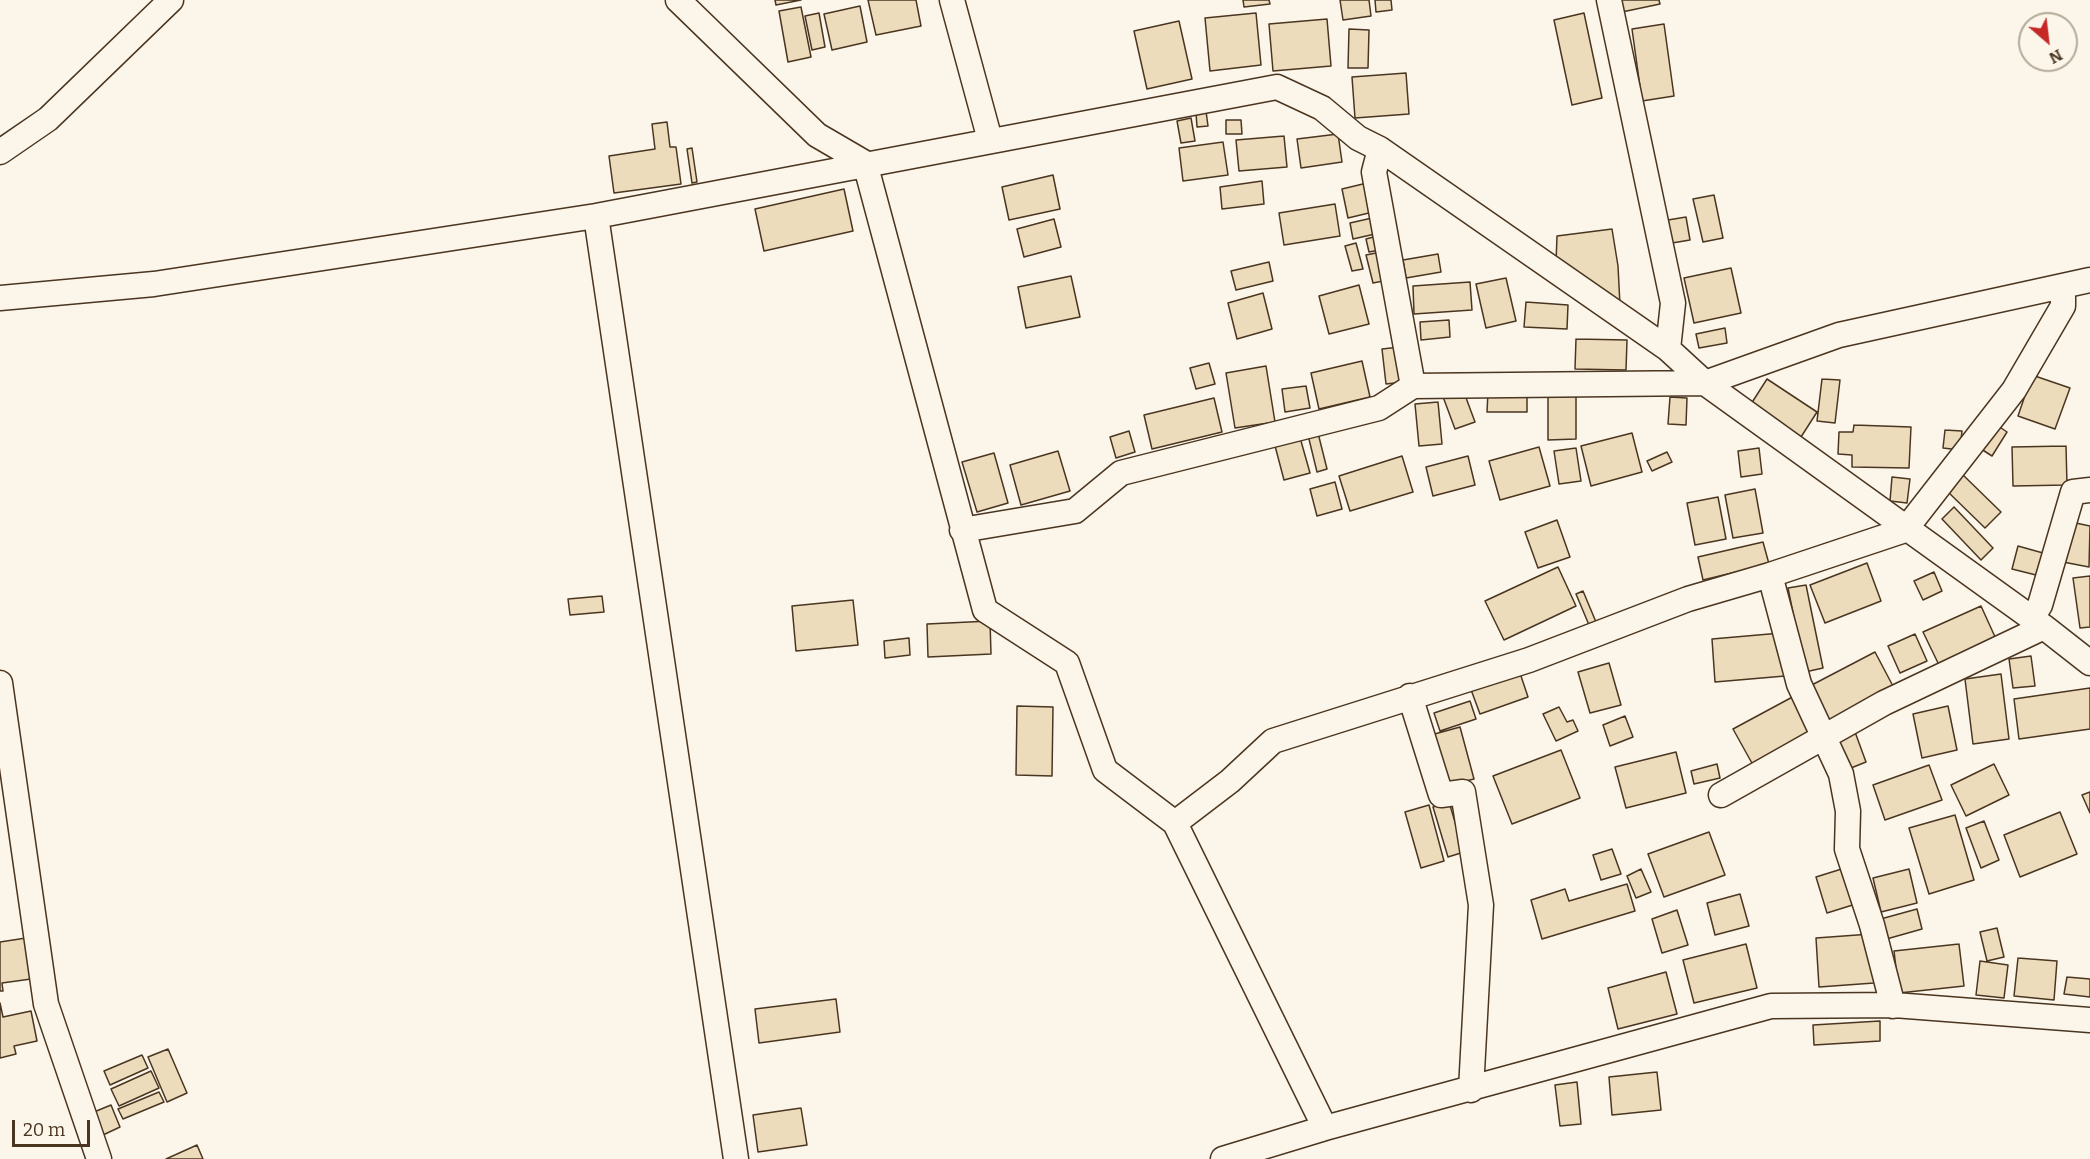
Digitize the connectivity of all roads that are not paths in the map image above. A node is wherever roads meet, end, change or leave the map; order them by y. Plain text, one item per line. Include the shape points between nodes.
1 (170, 0) edge
2 (678, 0) edge
3 (952, 0) edge
4 (1609, 0) edge
5 (990, 141) junction
6 (1380, 148) junction
7 (0, 152) edge
8 (865, 163) junction
9 (596, 216) junction
10 (2090, 280) edge
11 (2063, 286) junction
12 (0, 298) edge
13 (1668, 349) junction
14 (1705, 383) junction
15 (1413, 386) junction
16 (2090, 490) edge
17 (962, 530) junction
18 (1905, 530) junction
19 (1770, 575) junction
20 (2038, 622) junction
21 (2090, 663) edge
22 (0, 683) edge
23 (1410, 696) junction
24 (1824, 739) junction
25 (1721, 795) dead end
26 (1175, 823) junction
27 (1893, 1006) junction
28 (2090, 1020) edge
29 (1471, 1090) junction
30 (1325, 1128) junction
31 (99, 1159) edge
32 (736, 1159) edge
33 (1223, 1159) edge

1 - 7 street via 48,119
2 - 8 street via 818,135
3 - 5 street
4 - 13 street via 1673,303
5 - 6 street via 1277,87 1322,108 1358,138
5 - 8 street
6 - 13 street
6 - 15 street via 1374,172
8 - 9 street
8 - 17 street
9 - 12 street via 154,284
9 - 32 street
10 - 11 street
11 - 14 street via 1839,335
11 - 18 street via 2063,306 2014,390
13 - 14 street
14 - 15 street
14 - 18 street
15 - 17 street via 1379,408 1121,473 1074,511
16 - 20 street via 2073,492
17 - 26 street via 985,610 1067,663 1105,770
18 - 19 street
18 - 20 street
19 - 23 street via 1688,599 1529,660
19 - 24 street via 1799,684
20 - 21 street
20 - 24 street
22 - 31 street via 46,1004
23 - 26 street via 1273,741 1230,781
23 - 29 street via 1441,795 1463,792 1479,894
24 - 25 street
24 - 27 street via 1841,774 1848,812 1847,849
26 - 30 street
27 - 28 street
27 - 29 street via 1772,1006
29 - 30 street
30 - 33 street

